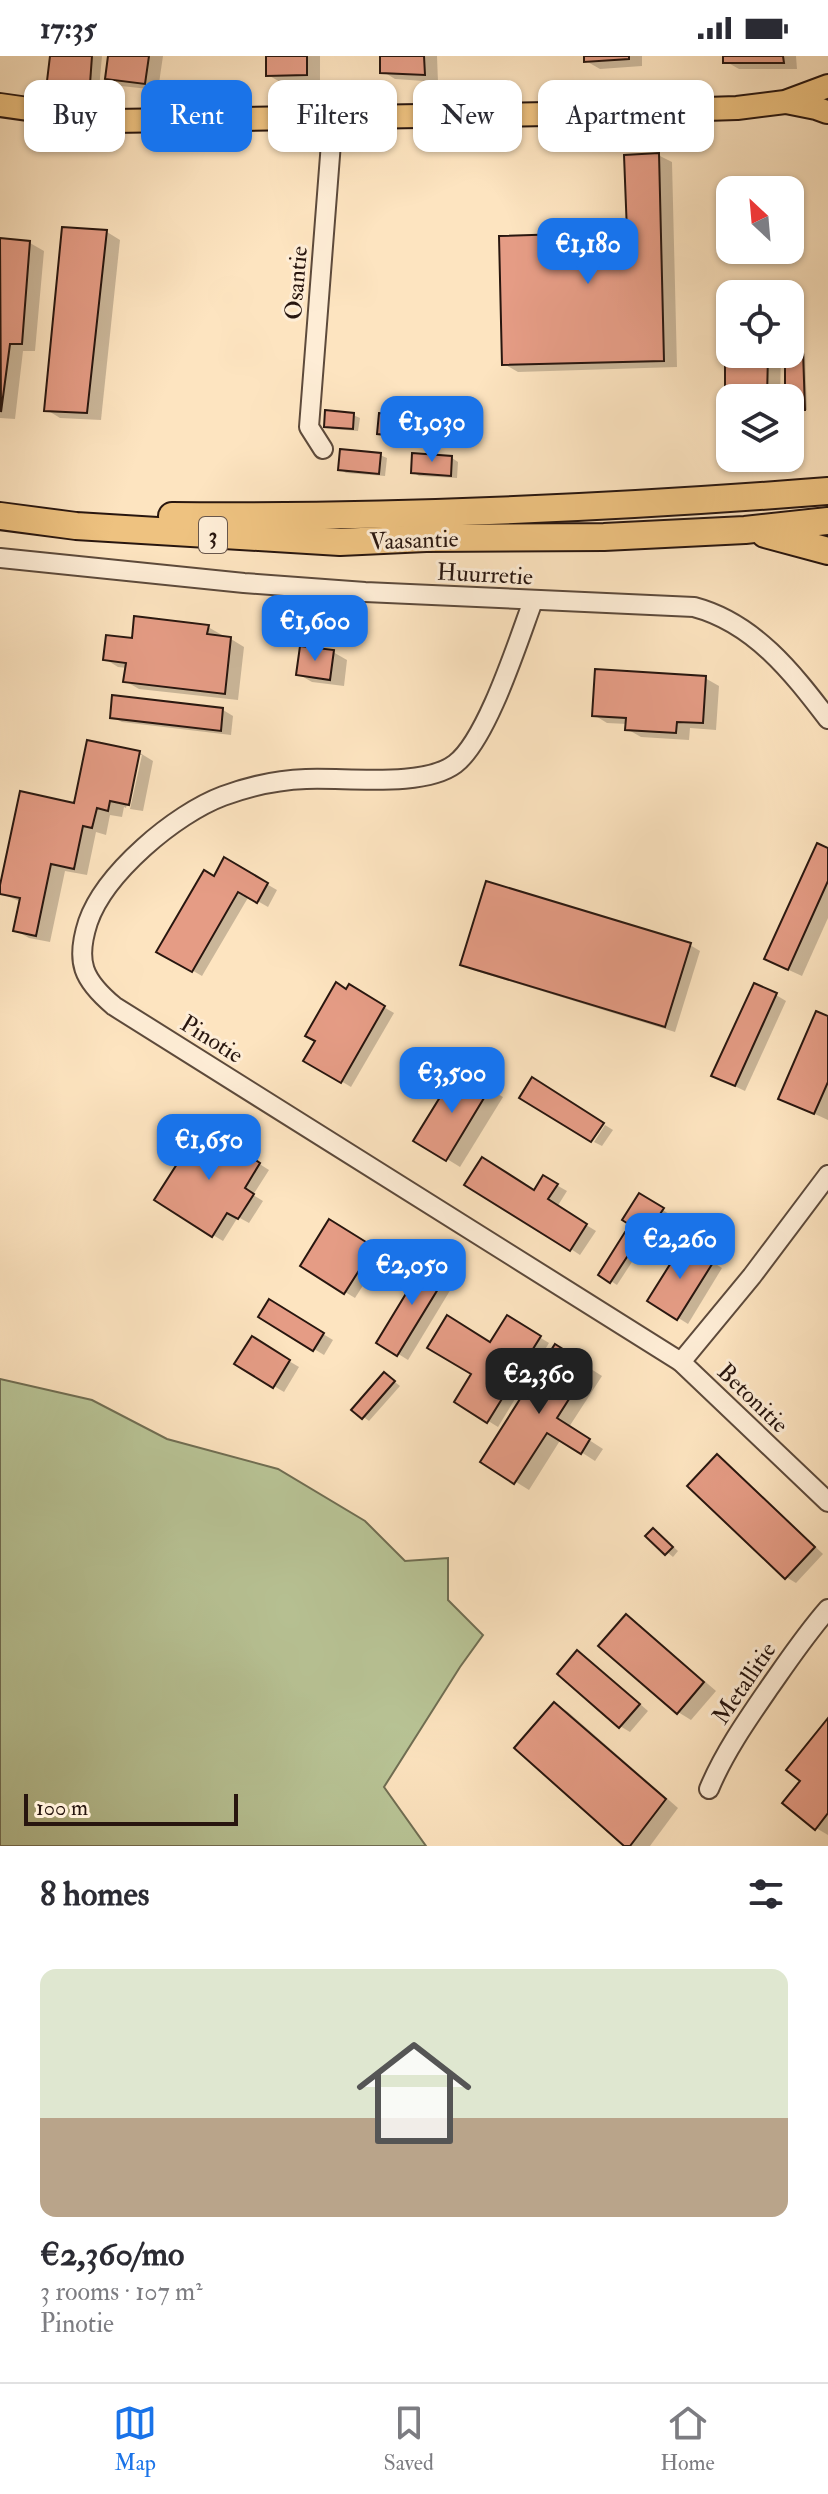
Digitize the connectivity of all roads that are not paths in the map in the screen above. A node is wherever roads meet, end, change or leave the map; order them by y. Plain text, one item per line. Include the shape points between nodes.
1 (828, 89) edge
2 (785, 102) junction
3 (0, 105) edge
4 (828, 113) edge
5 (397, 116) edge
6 (268, 118) edge
7 (330, 152) edge
8 (323, 449) dead end
9 (828, 474) edge
10 (815, 492) edge
11 (0, 514) edge
12 (828, 521) edge
13 (745, 530) junction
14 (828, 551) edge
15 (0, 558) edge
16 (533, 601) junction
17 (828, 719) edge
18 (828, 1175) edge
19 (681, 1362) junction
20 (828, 1502) edge
21 (828, 1609) edge
22 (709, 1789) dead end

1 - 2 main road
1 - 4 main road
2 - 4 main road
2 - 5 main road via 700,110
3 - 6 main road via 113,121
7 - 8 street, Osantie via 309,427
9 - 10 highway
10 - 11 highway, Vaasantie / 3 via 302,517 31,510
11 - 13 highway, Vaasantie / 3 via 76,526 340,542
12 - 13 highway, Vaasantie / 3
13 - 14 highway
15 - 16 street, Huurretie via 244,583
16 - 17 street, Huurretie via 714,612 748,631
16 - 19 street, Pinotie via 488,716 454,765 426,776 276,781 208,803 143,848 105,891 82,941 82,969 114,1006
18 - 19 street
19 - 20 street, Betonitie
21 - 22 street, Metallitie via 758,1704 718,1765

